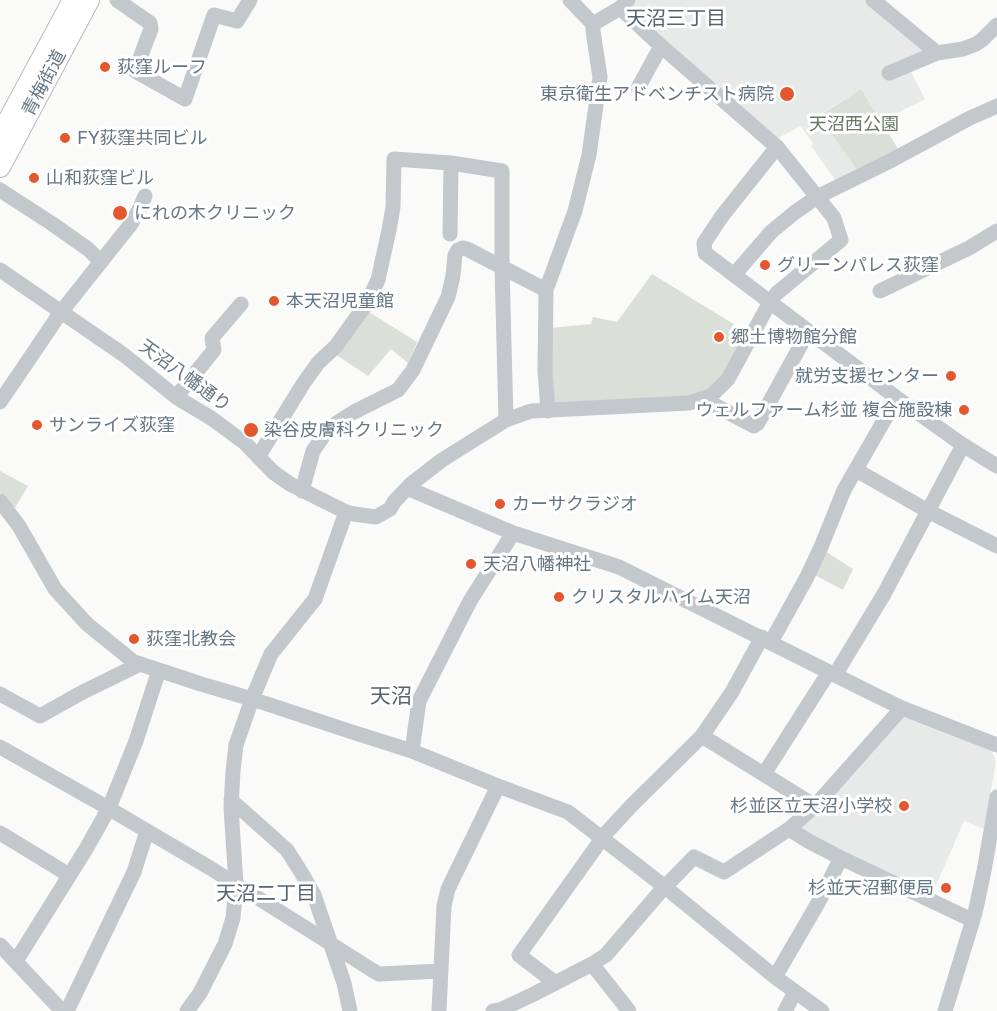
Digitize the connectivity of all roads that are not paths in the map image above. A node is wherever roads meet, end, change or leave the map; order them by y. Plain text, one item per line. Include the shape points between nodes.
1 (73, 0) edge
2 (89, 0) edge
3 (117, 0) edge
4 (250, 0) edge
5 (570, 0) edge
6 (873, 0) edge
7 (624, 4) edge
8 (891, 6) edge
9 (585, 19) junction
10 (997, 25) edge
11 (661, 46) junction
12 (937, 53) junction
13 (889, 73) dead end
14 (638, 88) dead end
15 (997, 106) edge
16 (0, 136) edge
17 (777, 147) junction
18 (452, 163) junction
19 (0, 167) edge
20 (0, 190) edge
21 (145, 196) dead end
22 (817, 197) junction
23 (997, 231) edge
24 (450, 234) dead end
25 (100, 261) junction
26 (502, 267) junction
27 (0, 270) edge
28 (734, 275) junction
29 (546, 290) junction
30 (880, 291) dead end
31 (770, 302) junction
32 (241, 304) dead end
33 (61, 312) junction
34 (808, 332) junction
35 (2, 393) edge
36 (176, 397) junction
37 (897, 398) junction
38 (703, 399) junction
39 (548, 411) junction
40 (506, 420) junction
41 (963, 446) junction
42 (258, 457) junction
43 (997, 466) edge
44 (856, 470) junction
45 (407, 488) junction
46 (302, 491) junction
47 (0, 501) edge
48 (928, 511) junction
49 (346, 512) junction
50 (513, 533) junction
51 (997, 546) edge
52 (766, 640) junction
53 (140, 664) junction
54 (159, 670) junction
55 (832, 673) junction
56 (0, 694) edge
57 (252, 699) junction
58 (902, 708) junction
59 (702, 736) junction
60 (997, 745) edge
61 (0, 747) edge
62 (412, 751) junction
63 (764, 774) junction
64 (498, 786) junction
65 (997, 797) edge
66 (231, 800) junction
67 (815, 806) junction
68 (109, 808) junction
69 (789, 829) junction
70 (147, 831) junction
71 (0, 833) edge
72 (602, 838) junction
73 (841, 858) junction
74 (69, 876) junction
75 (236, 885) junction
76 (665, 887) junction
77 (972, 920) junction
78 (331, 944) junction
79 (0, 945) edge
80 (16, 961) junction
81 (592, 964) junction
82 (441, 971) junction
83 (775, 977) junction
84 (555, 982) junction
85 (795, 992) junction
86 (62, 1011) edge
87 (67, 1011) edge
88 (187, 1011) edge
89 (350, 1011) edge
90 (439, 1011) edge
91 (493, 1011) edge
92 (629, 1011) edge
93 (785, 1011) edge
94 (822, 1011) edge
95 (945, 1011) edge

1 - 16 main road, 青梅街道
2 - 19 main road, 青梅街道
3 - 4 street via 150,23 135,71 185,99 214,15 237,21
5 - 9 street
6 - 8 street
7 - 9 street
7 - 11 street
8 - 12 street
9 - 29 street via 593,31 600,77 589,155 575,211
10 - 12 street via 976,44
11 - 14 street
11 - 17 street
12 - 13 street
15 - 22 street
17 - 22 street
17 - 28 street via 704,243 705,253
18 - 24 street
18 - 26 street via 502,171
18 - 42 street via 394,159 393,207 378,280 367,303 303,384
20 - 25 street
21 - 25 street via 131,224
22 - 28 street via 771,232
22 - 31 street via 834,218 841,240
23 - 30 street
25 - 33 street
26 - 29 street
26 - 40 street
26 - 46 street via 467,249 458,250 448,297 413,370 398,390 354,412 324,435 313,451
27 - 33 street, 天沼八幡通り
28 - 31 street
29 - 39 street
31 - 34 street
31 - 38 street via 728,379
32 - 36 street via 212,338 214,350
33 - 35 street
33 - 36 street, 天沼八幡通り
34 - 37 street
34 - 38 street via 754,426
36 - 42 street, 天沼八幡通り via 211,418
37 - 41 street
37 - 44 street
38 - 39 street
39 - 40 street via 531,411
40 - 45 street via 442,460
41 - 43 street
41 - 48 street
42 - 46 street, 天沼八幡通り
44 - 48 street
44 - 52 street via 807,577
45 - 49 street, 天沼八幡通り via 390,509 376,517
45 - 50 street
46 - 49 street, 天沼八幡通り
47 - 53 street via 55,588 87,624
48 - 51 street
48 - 55 street via 886,591
49 - 57 street via 315,599 271,654
50 - 52 street via 619,567
50 - 62 street via 470,601 419,701
52 - 55 street
52 - 59 street
53 - 54 street
53 - 56 street via 40,716
54 - 57 street
54 - 68 street
55 - 58 street
55 - 63 street
57 - 62 street
57 - 66 street via 236,745
58 - 60 street
58 - 67 street
59 - 63 street
59 - 72 street
61 - 68 street
62 - 64 street
63 - 67 street
64 - 72 street via 568,812
64 - 82 street via 448,889
65 - 77 street
66 - 75 street
66 - 78 street via 287,850 314,895
67 - 69 street
68 - 70 street
68 - 74 street
69 - 73 street
69 - 76 street via 724,872 694,857
70 - 75 street
70 - 87 street via 134,872
71 - 74 street
72 - 76 street
72 - 84 street via 519,955
73 - 77 street
73 - 83 street
74 - 80 street
75 - 78 street
75 - 88 street via 233,918 225,944
76 - 81 street via 606,955
76 - 83 street
77 - 95 street
78 - 82 street via 380,974
78 - 89 street
79 - 80 street
80 - 86 street
81 - 84 street
81 - 92 street
82 - 90 street
83 - 85 street
84 - 91 street
85 - 93 street
85 - 94 street

